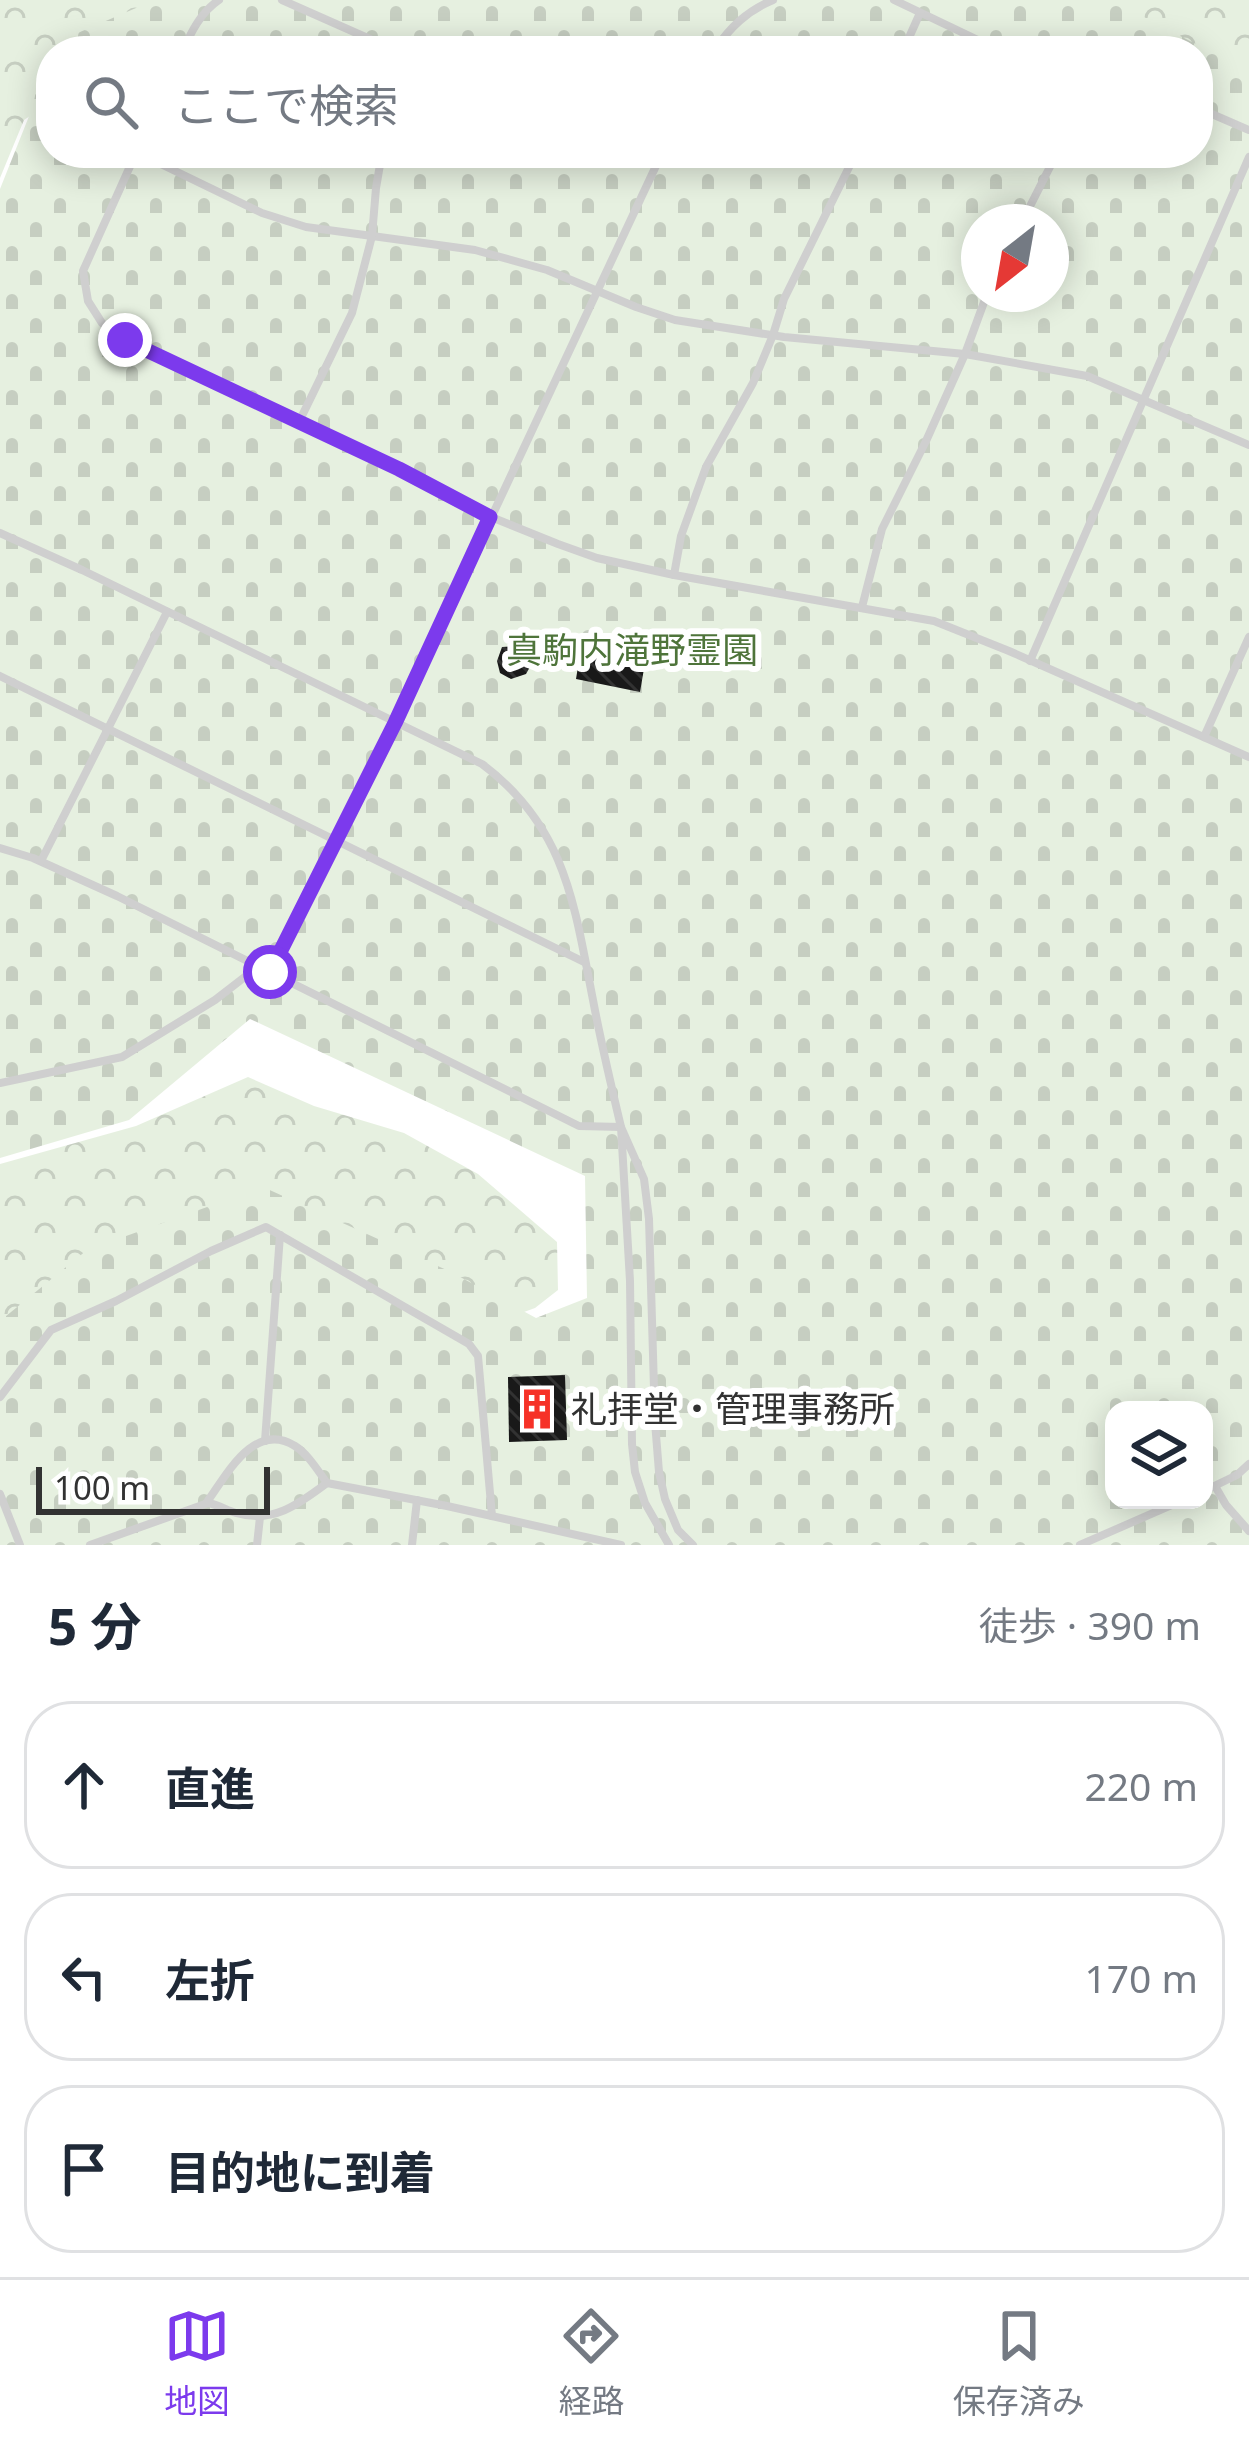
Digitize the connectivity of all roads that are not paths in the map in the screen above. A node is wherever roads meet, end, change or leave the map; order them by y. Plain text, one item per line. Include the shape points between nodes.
1 (219, 0) edge
2 (282, 0) edge
3 (773, 0) edge
4 (894, 0) edge
5 (920, 13) junction
6 (190, 36) edge
7 (363, 36) edge
8 (724, 36) edge
9 (910, 36) edge
10 (969, 36) edge
11 (1213, 115) edge
12 (1249, 130) edge
13 (1249, 157) edge
14 (130, 168) edge
15 (168, 168) edge
16 (379, 168) edge
17 (655, 168) edge
18 (849, 168) edge
19 (1049, 168) edge
20 (1031, 204) edge
21 (372, 236) junction
22 (598, 290) junction
23 (980, 312) edge
24 (773, 335) junction
25 (964, 353) junction
26 (1142, 398) junction
27 (299, 422) junction
28 (1249, 445) edge
29 (490, 517) junction
30 (0, 533) edge
31 (674, 575) junction
32 (862, 608) junction
33 (167, 612) junction
34 (1249, 637) edge
35 (1030, 661) junction
36 (0, 676) edge
37 (394, 722) junction
38 (108, 728) junction
39 (1204, 737) junction
40 (1249, 757) edge
41 (335, 840) junction
42 (0, 848) edge
43 (41, 861) junction
44 (586, 962) junction
45 (259, 966) junction
46 (270, 972) junction
47 (0, 1083) edge
48 (621, 1127) junction
49 (280, 1235) junction
50 (0, 1397) edge
51 (265, 1441) junction
52 (1249, 1464) edge
53 (327, 1483) junction
54 (1215, 1486) joint
55 (0, 1494) edge
56 (418, 1500) junction
57 (206, 1504) junction
58 (1162, 1509) edge
59 (492, 1516) junction
60 (260, 1517) junction
61 (1249, 1531) edge
62 (580, 1540) edge
63 (690, 1544) edge
64 (20, 1545) edge
65 (90, 1545) edge
66 (257, 1545) edge
67 (412, 1545) edge
68 (621, 1545) edge
69 (669, 1545) edge
70 (1080, 1545) edge

1 - 6 lane
2 - 7 lane
3 - 8 lane
4 - 5 lane
5 - 9 lane
5 - 10 lane
11 - 12 lane
13 - 26 lane
14 - 27 lane via 83,271 88,301 125,340
15 - 21 lane via 262,213
16 - 21 lane
17 - 22 lane
18 - 24 lane
19 - 20 lane
21 - 22 lane via 475,250
21 - 27 lane via 352,313
22 - 24 lane via 675,320
22 - 29 lane
23 - 25 lane
24 - 25 lane
24 - 31 lane via 706,467
25 - 26 lane via 1087,376
25 - 32 lane via 882,529
26 - 28 lane
26 - 35 lane
27 - 29 lane
29 - 31 lane via 597,558
29 - 37 lane
30 - 33 lane
31 - 32 lane
32 - 35 lane via 934,621
33 - 37 lane
33 - 38 lane
34 - 39 lane
35 - 39 lane
36 - 38 lane
37 - 41 lane
37 - 44 lane via 482,764 537,818 562,866
38 - 41 lane
38 - 43 lane
39 - 40 lane
41 - 44 lane
41 - 46 lane
42 - 43 lane
43 - 45 lane
44 - 48 lane
45 - 46 lane
45 - 47 lane via 122,1057
46 - 48 lane via 579,1126
48 - 63 lane via 644,1179 649,1219 659,1472
48 - 69 lane via 635,1472
49 - 50 lane via 266,1227 51,1330
49 - 51 lane
49 - 59 lane via 478,1355
51 - 53 lane via 297,1447
51 - 57 lane via 240,1456
52 - 54 lane
53 - 56 lane
53 - 60 lane via 284,1512
54 - 61 lane
55 - 64 lane
56 - 59 lane
56 - 67 lane
57 - 60 lane
57 - 65 lane
58 - 70 lane
59 - 62 lane
60 - 66 lane
62 - 68 lane

